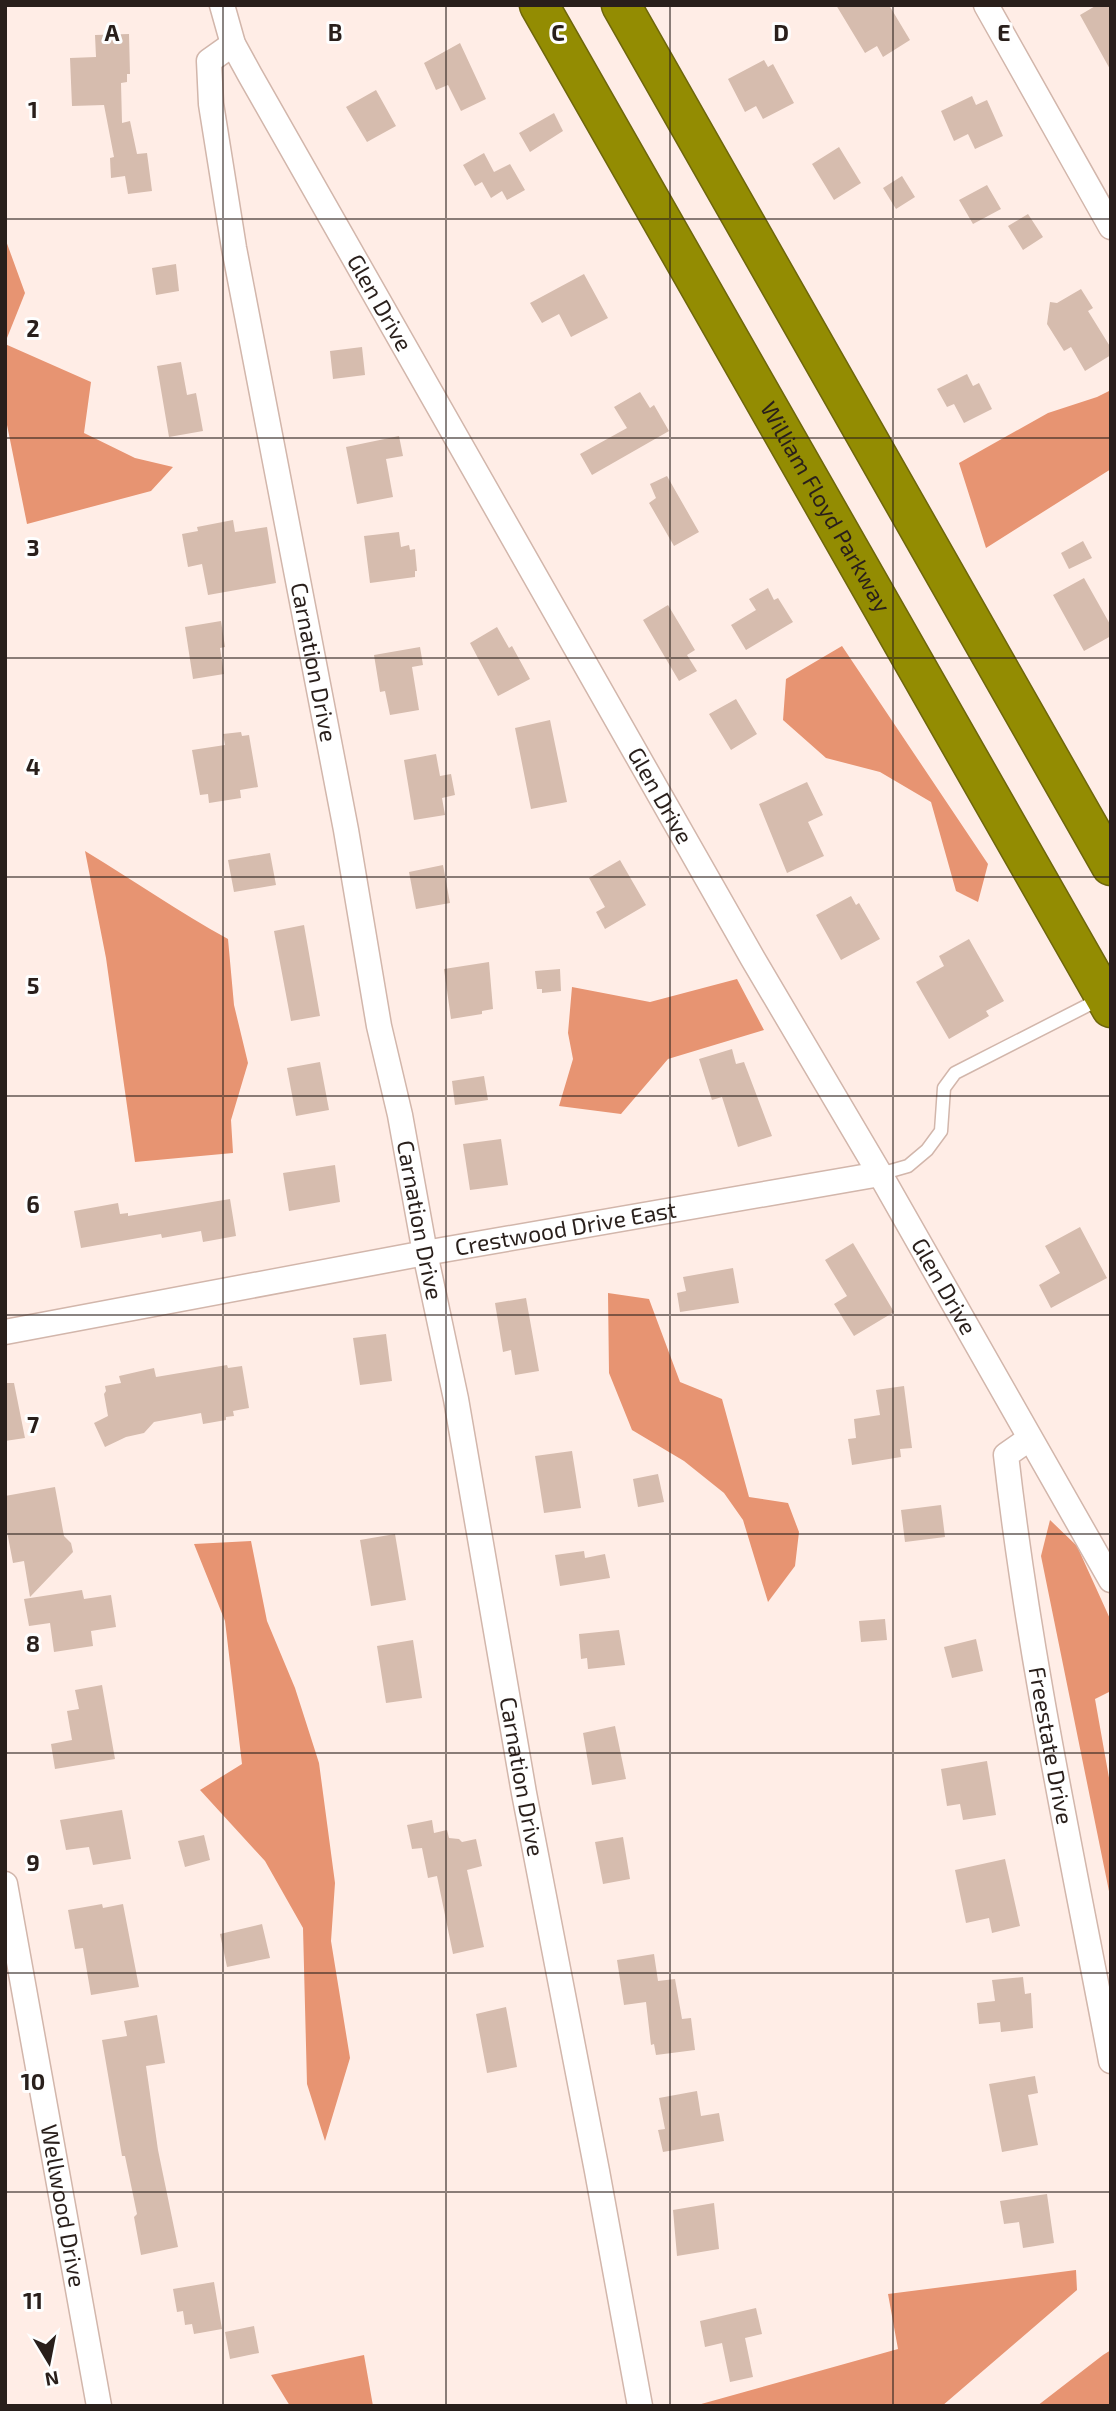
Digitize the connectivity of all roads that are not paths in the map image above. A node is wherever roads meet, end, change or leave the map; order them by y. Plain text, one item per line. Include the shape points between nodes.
1 (222, 5) edge
2 (539, 5) edge
3 (621, 5) edge
4 (986, 5) edge
5 (233, 44) junction
6 (1111, 227) edge
7 (1111, 866) edge
8 (1108, 1002) edge
9 (880, 1174) junction
10 (425, 1253) junction
11 (5, 1332) edge
12 (1030, 1439) junction
13 (1111, 1580) edge
14 (5, 1884) edge
15 (1111, 2061) edge
16 (99, 2406) edge
17 (640, 2406) edge

1 - 5 street, Glen Drive
2 - 8 highway, William Floyd Parkway
3 - 7 highway
4 - 6 street
5 - 9 street, Glen Drive
5 - 10 street, Carnation Drive via 209,61 234,248
8 - 9 lane via 955,1073 944,1088 941,1131 928,1150 908,1166
9 - 10 street, Crestwood Drive East
9 - 12 street, Glen Drive
10 - 11 street, Crestwood Drive East
10 - 17 street, Carnation Drive via 456,1399 524,1793
12 - 13 street, Glen Drive
12 - 15 street, Freestate Drive via 1006,1455 1012,1511
14 - 16 street, Wellwood Drive

